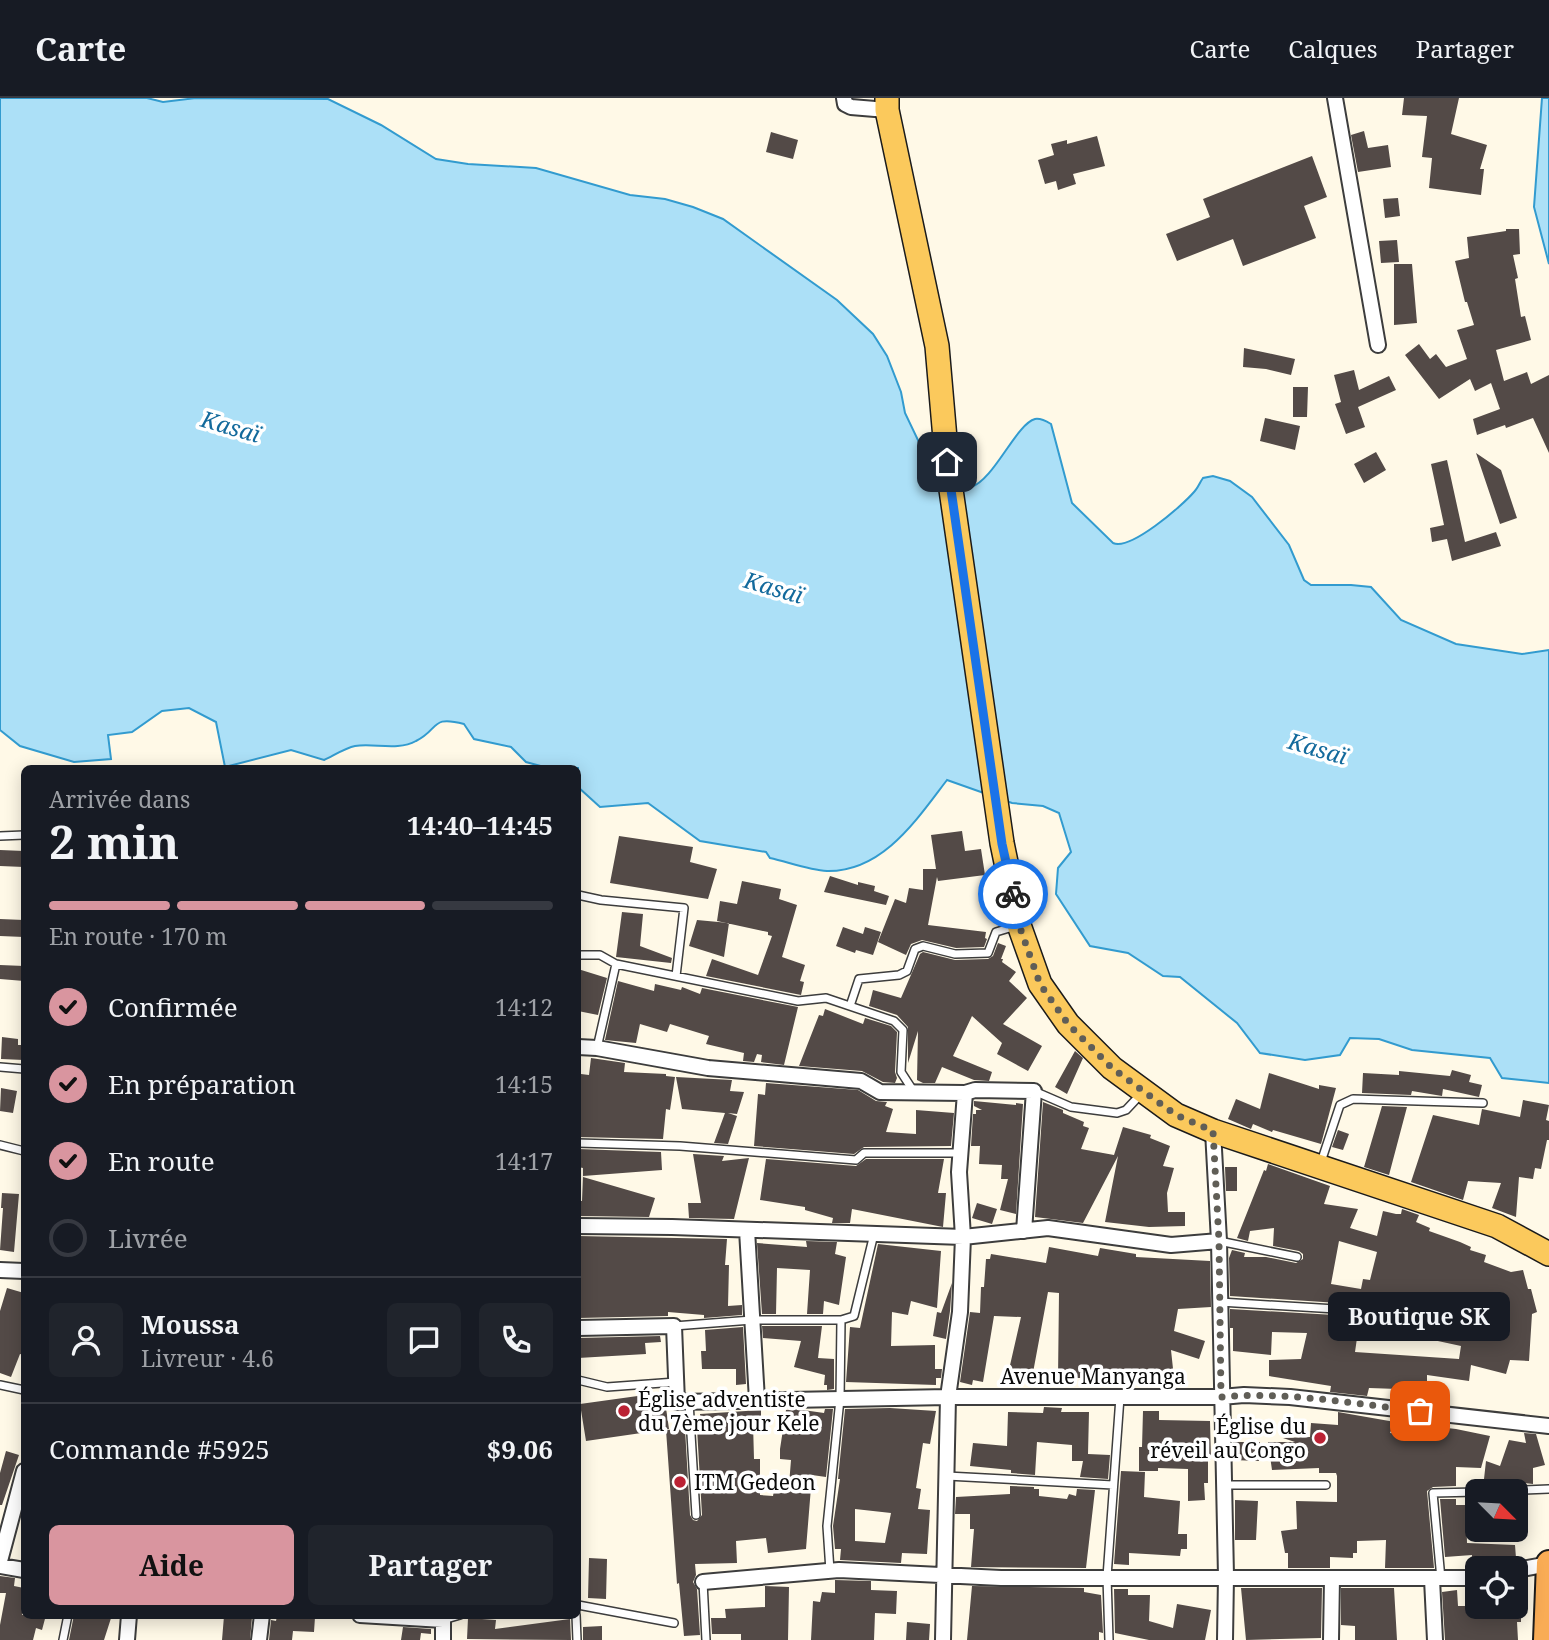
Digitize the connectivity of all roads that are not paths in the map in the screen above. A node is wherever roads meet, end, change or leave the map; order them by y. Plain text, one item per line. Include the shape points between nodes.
1 (844, 98) edge
2 (1335, 98) edge
3 (887, 104) edge
4 (1378, 345) dead end
5 (21, 835) edge
6 (0, 836) edge
7 (581, 896) edge
8 (1019, 925) junction
9 (581, 955) edge
10 (616, 964) junction
11 (676, 976) junction
12 (850, 1006) junction
13 (581, 1047) edge
14 (597, 1048) junction
15 (0, 1068) edge
16 (21, 1069) edge
17 (1034, 1091) junction
18 (1144, 1091) junction
19 (914, 1092) junction
20 (965, 1093) junction
21 (1483, 1103) dead end
22 (1213, 1131) junction
23 (581, 1143) edge
24 (0, 1146) edge
25 (21, 1150) edge
26 (960, 1153) junction
27 (1319, 1166) junction
28 (581, 1226) edge
29 (747, 1230) junction
30 (1024, 1231) junction
31 (874, 1233) junction
32 (963, 1237) junction
33 (1219, 1241) junction
34 (1549, 1254) edge
35 (1297, 1257) dead end
36 (0, 1270) edge
37 (21, 1271) edge
38 (1220, 1302) junction
39 (1369, 1311) dead end
40 (752, 1320) junction
41 (841, 1320) junction
42 (674, 1326) junction
43 (581, 1328) edge
44 (581, 1381) edge
45 (677, 1382) junction
46 (0, 1385) edge
47 (21, 1389) edge
48 (1120, 1396) junction
49 (948, 1397) junction
50 (1221, 1397) junction
51 (840, 1399) junction
52 (757, 1400) junction
53 (683, 1401) junction
54 (1549, 1426) edge
55 (946, 1476) junction
56 (21, 1482) edge
57 (1113, 1485) junction
58 (1223, 1485) junction
59 (1326, 1485) dead end
60 (1549, 1489) edge
61 (1528, 1490) edge
62 (1465, 1492) edge
63 (696, 1515) dead end
64 (0, 1561) edge
65 (1549, 1563) edge
66 (0, 1566) edge
67 (1528, 1567) edge
68 (21, 1570) edge
69 (830, 1571) junction
70 (944, 1574) junction
71 (1226, 1576) junction
72 (1107, 1577) junction
73 (1332, 1578) junction
74 (1465, 1578) edge
75 (1437, 1579) junction
76 (703, 1582) joint
77 (581, 1606) edge
78 (67, 1619) edge
79 (129, 1619) edge
80 (262, 1619) edge
81 (443, 1619) edge
82 (576, 1619) edge
83 (674, 1623) dead end
84 (62, 1640) edge
85 (127, 1640) edge
86 (259, 1640) edge
87 (443, 1640) edge
88 (578, 1640) edge
89 (706, 1640) edge
90 (943, 1640) edge
91 (1110, 1640) edge
92 (1225, 1640) edge
93 (1331, 1640) edge
94 (1435, 1640) edge
95 (1546, 1640) edge

1 - 3 street via 851,107
2 - 4 street
3 - 8 main road via 937,346 947,462 1002,844
5 - 6 lane
7 - 11 lane via 684,908
8 - 12 lane via 996,932 988,953 915,949 907,971 859,979
8 - 18 main road via 1040,984 1068,1024 1112,1068
9 - 10 lane via 600,955
10 - 11 lane
10 - 14 lane
11 - 12 lane via 797,1001 826,998
12 - 19 lane via 894,1021 903,1030 901,1072
13 - 14 street
14 - 19 street via 708,1068 861,1081 880,1092
15 - 16 lane
17 - 18 lane via 1071,1108 1117,1112 1126,1110
17 - 20 street
17 - 30 street
18 - 22 main road via 1176,1115
19 - 20 street
20 - 26 street
21 - 27 lane via 1353,1099 1340,1105
22 - 27 main road
22 - 33 street
23 - 26 lane via 856,1160 864,1153
24 - 25 lane
26 - 32 street
27 - 34 main road via 1497,1226
28 - 29 street
29 - 31 street
29 - 40 street
30 - 32 street
30 - 33 street via 1048,1228 1171,1245
31 - 32 street
31 - 41 lane via 853,1316
32 - 49 street via 960,1312
33 - 35 lane
33 - 38 street
36 - 37 street
38 - 39 lane
38 - 50 street
40 - 41 lane
40 - 42 lane
40 - 52 street
41 - 51 lane
42 - 43 street
42 - 45 street
44 - 45 lane via 607,1387
45 - 53 street
46 - 47 lane
48 - 49 street, Avenue Manyanga
48 - 50 street, Avenue Manyanga
48 - 57 lane
49 - 51 street, Avenue Manyanga
49 - 55 street
50 - 54 street, Avenue Manyanga via 1290,1397
50 - 58 street
51 - 52 street, Avenue Manyanga
51 - 69 lane via 827,1526
52 - 53 street, Avenue Manyanga
53 - 63 lane
55 - 57 lane
55 - 70 street
56 - 64 street
57 - 72 lane
58 - 59 lane
58 - 71 street
60 - 61 lane
62 - 75 lane via 1433,1493
65 - 67 street
65 - 95 highway
66 - 68 street
69 - 70 street
69 - 76 street
70 - 72 street
70 - 90 street
71 - 72 street
71 - 73 street
71 - 92 street
72 - 91 lane
73 - 75 street
73 - 93 street
74 - 75 street
75 - 94 street
76 - 89 lane
77 - 83 lane
78 - 84 lane
79 - 85 street
80 - 86 street
81 - 87 street
82 - 88 lane

